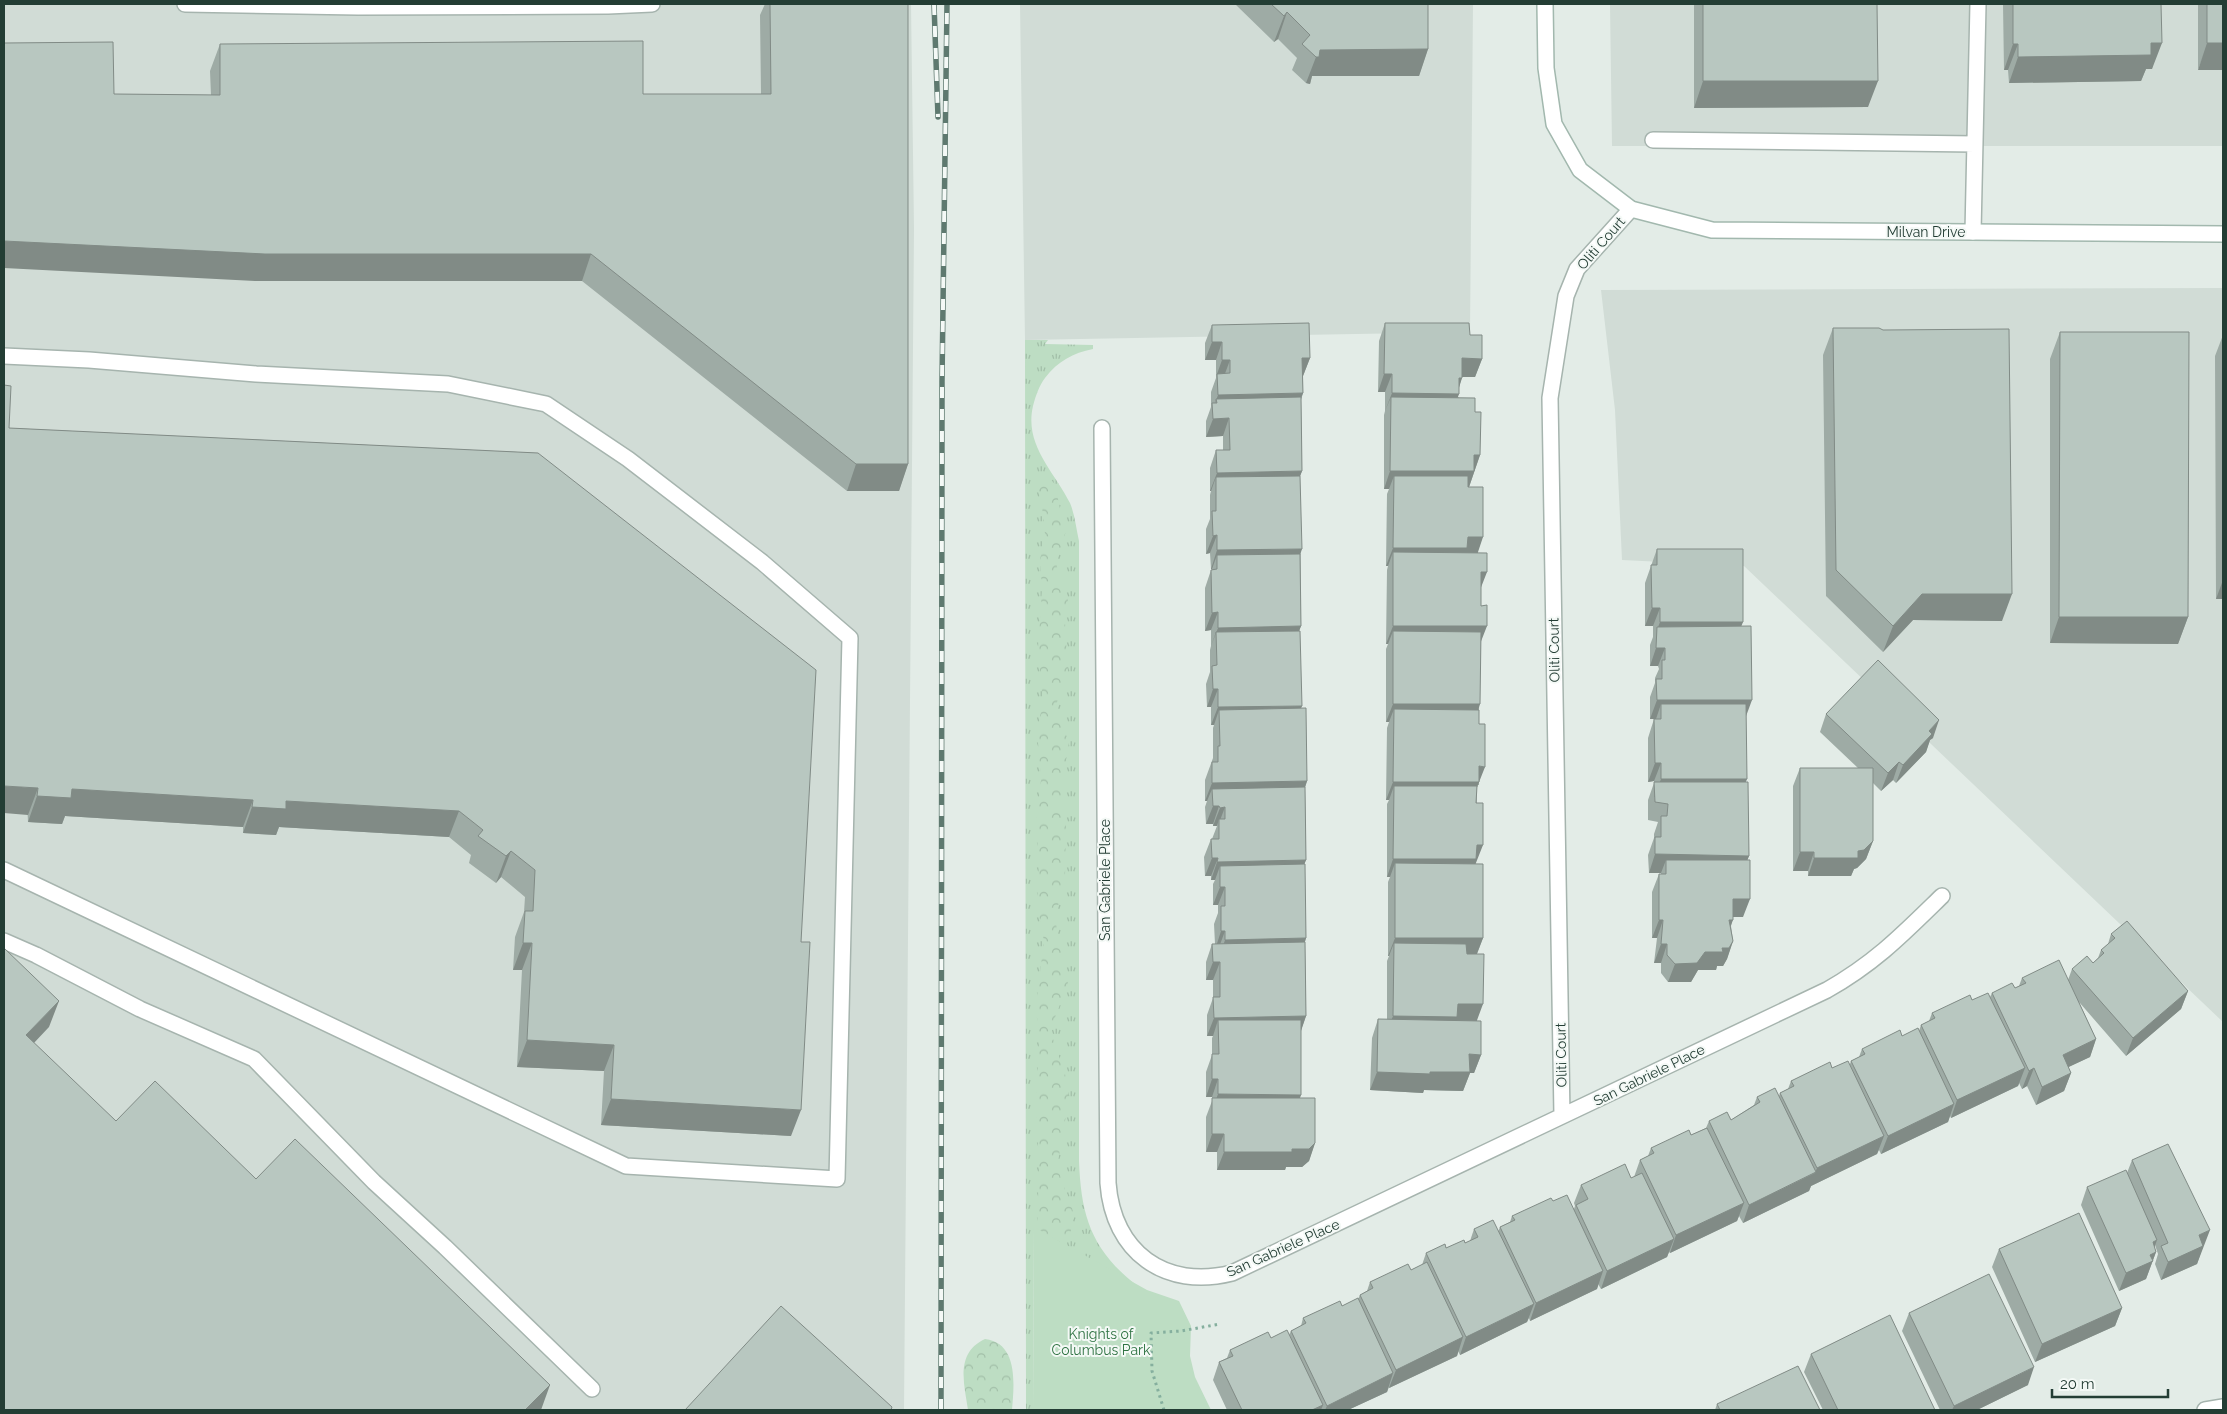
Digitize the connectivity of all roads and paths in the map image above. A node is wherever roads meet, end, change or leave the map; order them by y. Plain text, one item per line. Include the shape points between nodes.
1 (185, 4) edge
2 (652, 4) edge
3 (1545, 4) edge
4 (1978, 4) edge
5 (1653, 140) dead end
6 (1975, 144) junction
7 (1631, 209) junction
8 (1973, 232) junction
9 (2223, 234) edge
10 (4, 356) edge
11 (1102, 428) dead end
12 (4, 870) edge
13 (1942, 896) dead end
14 (4, 941) edge
15 (1562, 1116) junction
16 (1220, 1324) dead end
17 (592, 1389) dead end
18 (2223, 1407) edge
19 (1164, 1410) edge
20 (2205, 1410) edge

1 - 2 street via 358,8
3 - 7 street via 1546,68 1554,124 1580,170
4 - 6 street
5 - 6 street
6 - 8 street
7 - 8 street, Milvan Drive via 1712,230
7 - 15 street, Oliti Court via 1577,269 1566,296 1550,398
8 - 9 street, Milvan Drive
10 - 12 street via 448,384 546,404 660,483 762,562 850,638 836,1179 626,1166
11 - 15 street, San Gabriele Place via 1108,1183 1111,1207 1125,1237 1146,1261 1177,1276 1206,1278 1232,1273
13 - 15 street, San Gabriele Place via 1888,949 1848,978
14 - 17 street via 140,1009 254,1059 374,1182
16 - 19 path via 1151,1333 1152,1371
18 - 20 street

